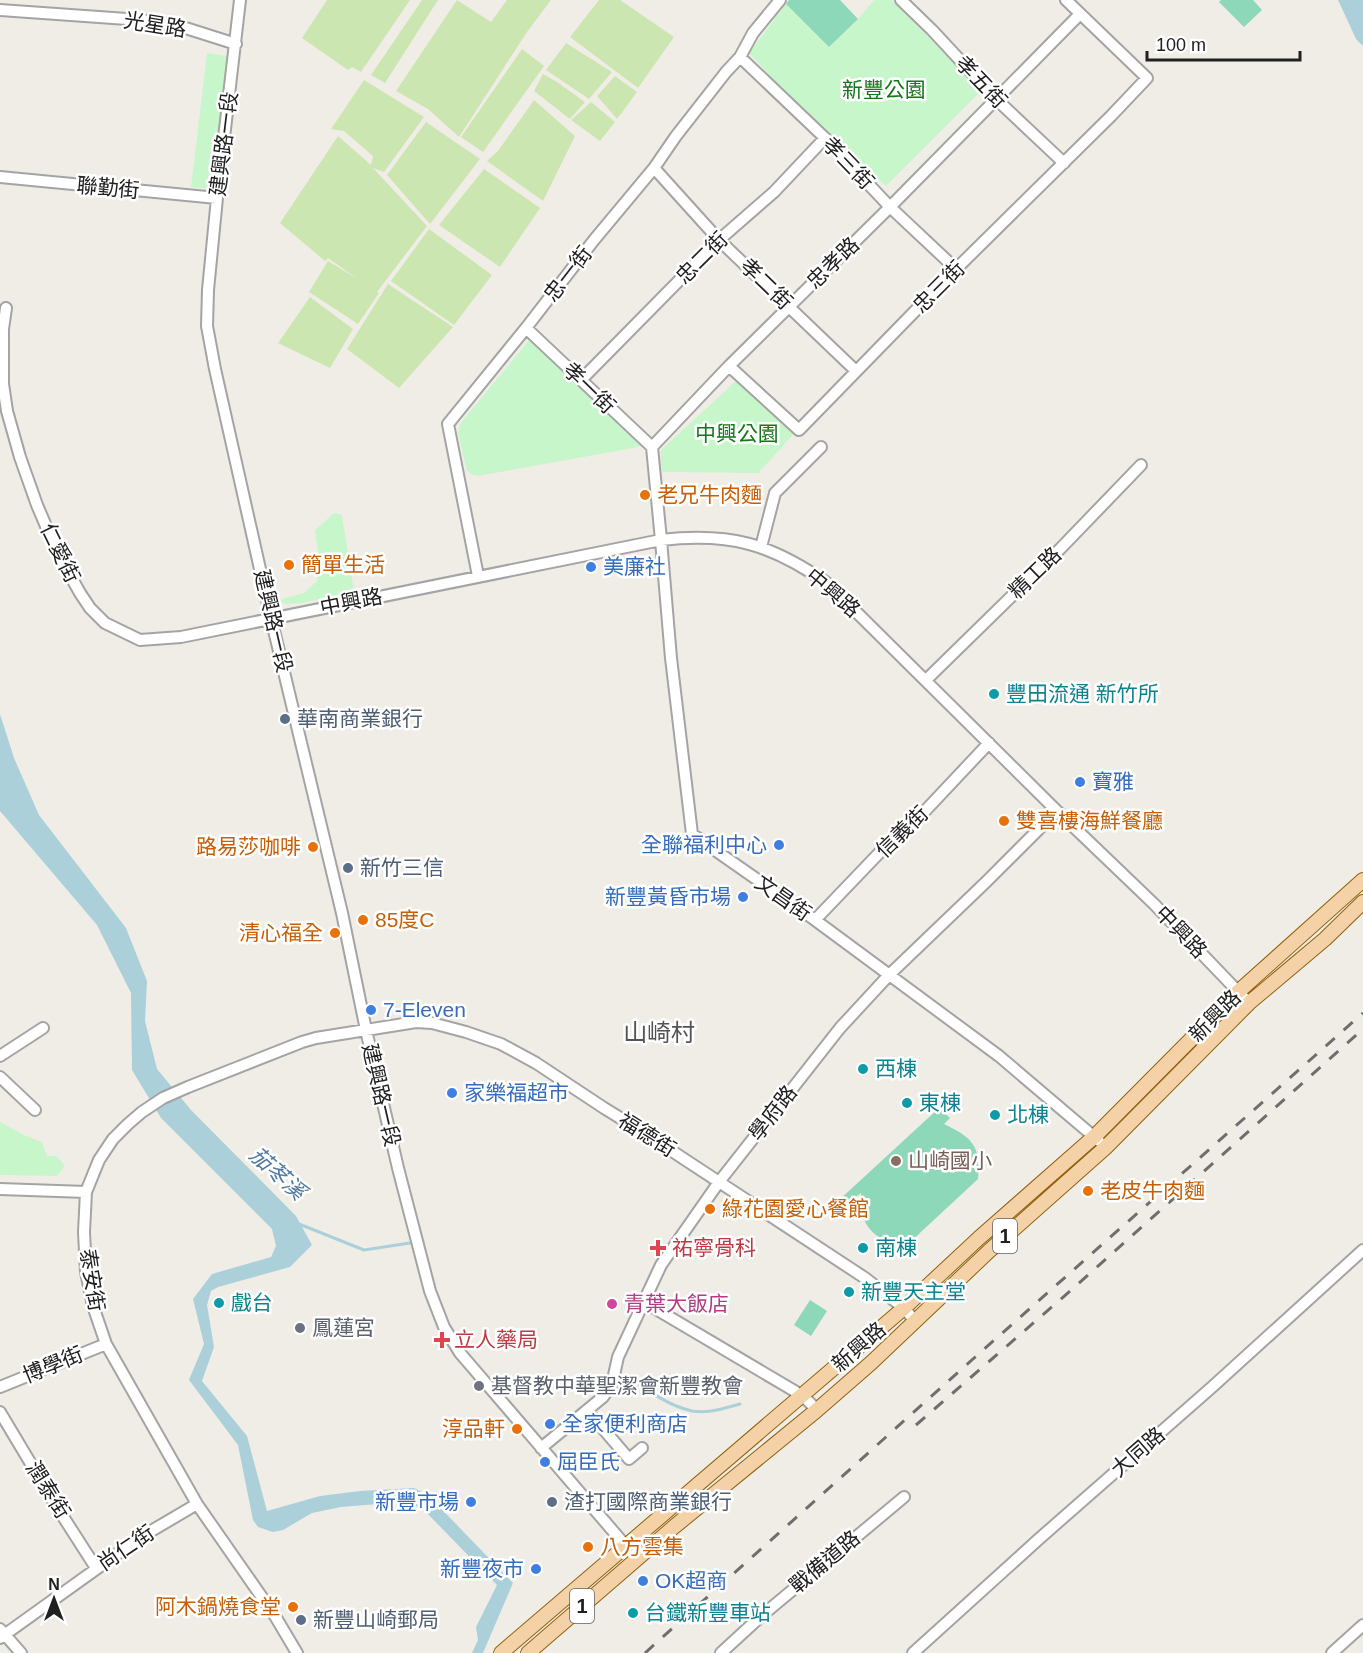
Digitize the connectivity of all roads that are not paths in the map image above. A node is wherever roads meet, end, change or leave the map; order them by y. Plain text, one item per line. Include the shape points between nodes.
1 (240, 0) edge
2 (780, 0) edge
3 (901, 0) edge
4 (1066, 0) edge
5 (0, 9) edge
6 (1080, 14) junction
7 (236, 44) junction
8 (740, 57) junction
9 (996, 99) junction
10 (825, 138) junction
11 (1064, 163) junction
12 (654, 168) junction
13 (0, 177) edge
14 (217, 198) junction
15 (890, 207) junction
16 (719, 240) junction
17 (956, 269) junction
18 (789, 306) junction
19 (6, 308) dead end
20 (526, 328) junction
21 (729, 366) junction
22 (856, 371) junction
23 (580, 380) junction
24 (652, 447) junction
25 (821, 447) dead end
26 (1142, 465) dead end
27 (661, 540) junction
28 (761, 547) junction
29 (478, 576) junction
30 (271, 618) junction
31 (926, 680) junction
32 (989, 743) junction
33 (1057, 811) junction
34 (1363, 880) edge
35 (1363, 902) edge
36 (815, 920) junction
37 (889, 975) junction
38 (1238, 992) junction
39 (1249, 1003) junction
40 (43, 1028) dead end
41 (366, 1030) junction
42 (0, 1056) edge
43 (0, 1077) edge
44 (35, 1110) dead end
45 (1095, 1136) junction
46 (1105, 1148) junction
47 (719, 1182) junction
48 (0, 1189) edge
49 (86, 1192) junction
50 (1363, 1250) edge
51 (644, 1302) junction
52 (904, 1308) junction
53 (915, 1321) junction
54 (106, 1344) junction
55 (0, 1387) edge
56 (803, 1396) junction
57 (587, 1410) junction
58 (817, 1410) junction
59 (0, 1412) edge
60 (541, 1448) junction
61 (642, 1448) dead end
62 (904, 1497) dead end
63 (197, 1504) junction
64 (627, 1547) junction
65 (637, 1559) junction
66 (96, 1568) junction
67 (1363, 1625) edge
68 (2, 1634) edge
69 (21, 1653) edge
70 (297, 1653) edge
71 (501, 1653) edge
72 (528, 1653) edge
73 (721, 1653) edge
74 (913, 1653) edge
75 (1332, 1653) edge

1 - 7 street, 建興路一段
2 - 8 street, 忠一街 via 753,33
3 - 9 street, 孝五街
4 - 6 street
5 - 7 street, 光星路 via 173,24
6 - 9 street, 忠孝路
6 - 11 street, 忠三街 via 1147,78
7 - 14 street, 建興路一段
8 - 10 street, 孝三街
8 - 12 street, 忠一街
9 - 11 street, 孝五街
9 - 15 street, 忠孝路
10 - 15 street, 孝三街
10 - 16 street, 忠二街 via 774,192
11 - 17 street, 忠三街
12 - 16 street, 孝二街
12 - 20 street, 忠一街
13 - 14 street, 聯勤街
14 - 30 street, 建興路一段 via 207,326
15 - 17 street, 孝三街
15 - 18 street, 忠孝路
16 - 18 street, 孝二街
16 - 23 street, 忠二街
17 - 22 street, 忠三街
18 - 21 street, 忠孝路
18 - 22 street, 孝二街
19 - 30 street, 仁愛街 via 3,384 10,423 57,552 90,608 105,623 140,640 181,637
20 - 23 street, 孝一街
20 - 29 street, 忠一街 via 448,424
21 - 22 street, 忠三街 via 799,430
21 - 24 street, 忠孝路
23 - 24 street, 孝一街
24 - 27 street
25 - 28 street via 775,493
26 - 31 street, 精工路
27 - 28 street, 中興路 via 716,537
27 - 29 street, 中興路
27 - 36 street, 文昌街 via 692,834
28 - 31 street, 中興路 via 827,583
29 - 30 street, 中興路
30 - 41 street, 建興路一段
31 - 32 street, 中興路
32 - 33 street, 中興路
32 - 36 street, 信義街
33 - 37 street, 學府路
33 - 38 street, 中興路
34 - 38 main road, 新興路 / 1
35 - 39 main road, 新興路 / 1
36 - 37 street, 文昌街
37 - 45 street, 文昌街 via 999,1056
37 - 47 street, 學府路 via 840,1028
38 - 39 street, 中興路
38 - 45 main road, 新興路 / 1
39 - 46 main road, 新興路 / 1
40 - 42 street
41 - 47 street, 福德街 via 432,1023 501,1044
41 - 49 street, 泰安街 via 302,1042 163,1098 112,1139
41 - 60 street, 建興路一段 via 430,1291 444,1328 460,1353
43 - 44 street
45 - 46 street, 文昌街
45 - 52 main road, 新興路 / 1
46 - 53 main road, 新興路 / 1
47 - 51 street, 學府路 via 661,1264
47 - 52 street, 福德街
48 - 49 street
49 - 54 street, 泰安街 via 86,1272
50 - 74 street, 大同路
51 - 56 street
51 - 57 street, 學府路 via 618,1357 612,1384
52 - 53 street, 福德街
52 - 56 main road, 新興路 / 1
53 - 58 main road, 新興路 / 1
54 - 55 street, 博學街
54 - 63 street, 泰安街
56 - 58 street
56 - 64 main road, 新興路 / 1
57 - 60 street, 學府路
57 - 61 street via 629,1459
58 - 65 main road, 新興路 / 1
59 - 66 street, 潤泰街
60 - 64 street, 建興路一段
62 - 73 street, 戰備道路
63 - 66 street, 尚仁街
63 - 70 street, 泰安街
64 - 65 street, 建興路一段
64 - 71 main road, 新興路 / 1
65 - 72 main road, 新興路 / 1
66 - 68 street, 尚仁街
67 - 75 street
68 - 69 street

